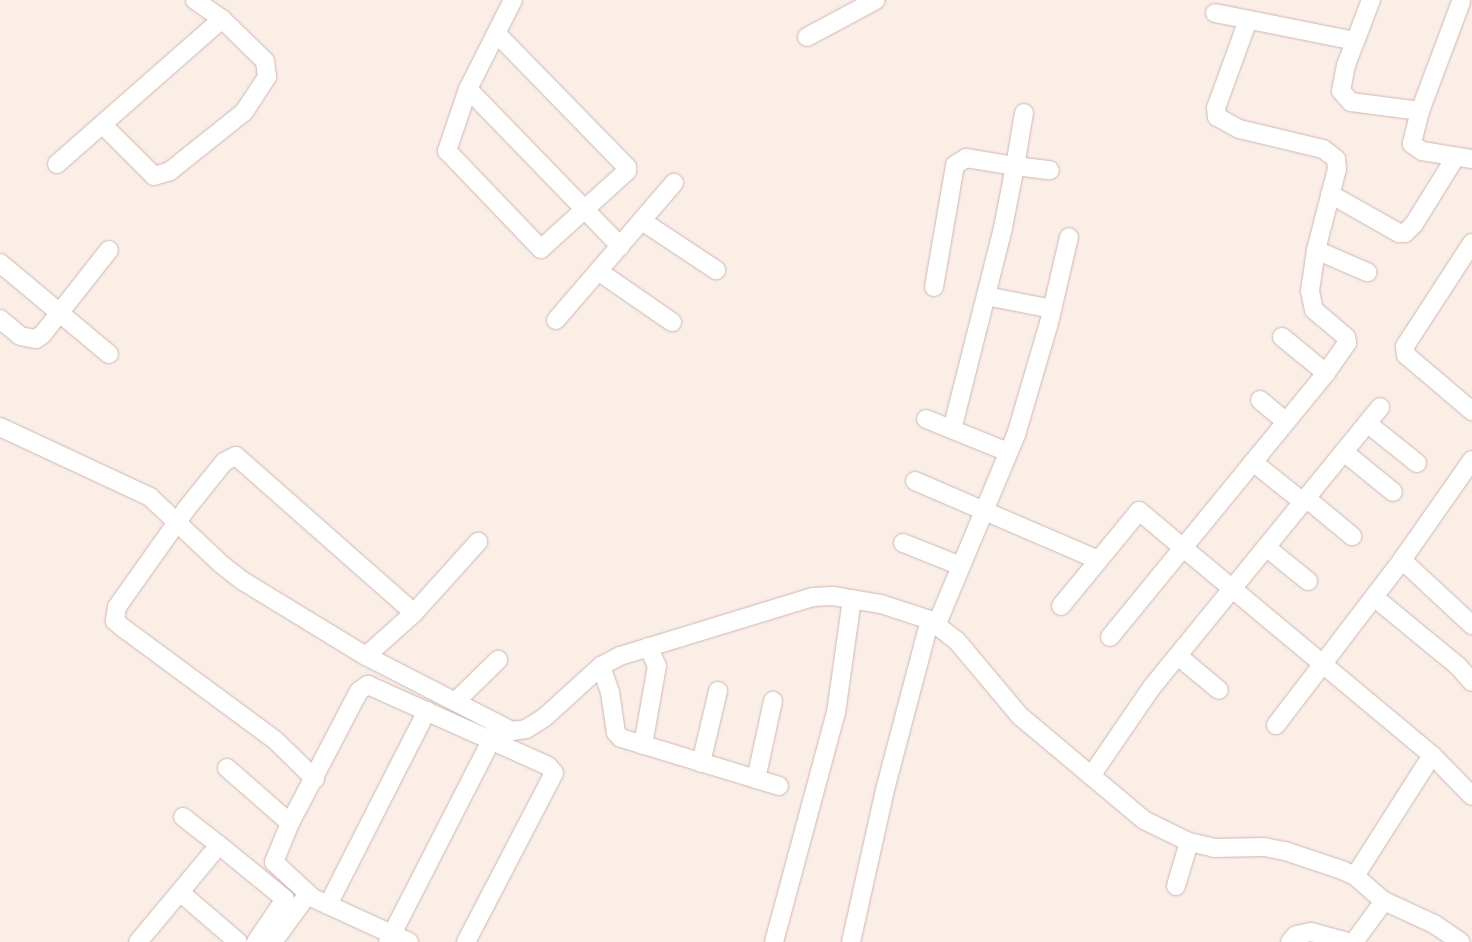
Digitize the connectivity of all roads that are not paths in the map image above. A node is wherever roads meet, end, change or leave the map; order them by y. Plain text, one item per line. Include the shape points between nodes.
1 (195, 0) edge
2 (513, 0) edge
3 (876, 0) edge
4 (1371, 0) edge
5 (1461, 2) dead end
6 (1214, 13) dead end
7 (222, 19) junction
8 (1248, 20) junction
9 (497, 34) junction
10 (808, 36) dead end
11 (1355, 41) junction
12 (468, 89) junction
13 (1420, 111) junction
14 (1024, 113) dead end
15 (103, 125) junction
16 (1464, 158) edge
17 (57, 164) dead end
18 (1014, 166) junction
19 (1050, 170) dead end
20 (674, 183) dead end
21 (1330, 194) junction
22 (584, 211) junction
23 (642, 221) junction
24 (1069, 237) dead end
25 (1472, 243) edge
26 (620, 246) junction
27 (109, 250) dead end
28 (1316, 250) junction
29 (0, 263) edge
30 (716, 270) dead end
31 (598, 271) junction
32 (1367, 272) dead end
33 (934, 287) dead end
34 (986, 296) junction
35 (1052, 309) junction
36 (60, 313) junction
37 (0, 319) edge
38 (556, 320) dead end
39 (672, 322) dead end
40 (1282, 337) dead end
41 (110, 354) dead end
42 (1326, 373) junction
43 (1260, 400) dead end
44 (1380, 407) dead end
45 (1472, 411) edge
46 (926, 419) dead end
47 (1286, 422) junction
48 (1367, 423) junction
49 (0, 427) edge
50 (952, 429) junction
51 (1008, 452) junction
52 (1344, 452) junction
53 (1472, 460) edge
54 (1253, 462) junction
55 (1417, 464) dead end
56 (916, 481) dead end
57 (1393, 492) dead end
58 (1304, 500) junction
59 (985, 509) junction
60 (176, 522) junction
61 (1352, 536) dead end
62 (478, 542) dead end
63 (903, 543) dead end
64 (1266, 547) junction
65 (1184, 548) junction
66 (1098, 560) junction
67 (1402, 560) junction
68 (961, 566) junction
69 (1308, 581) dead end
70 (1234, 588) junction
71 (1374, 597) junction
72 (852, 599) junction
73 (1061, 606) dead end
74 (414, 613) junction
75 (933, 623) junction
76 (1472, 625) edge
77 (1110, 637) dead end
78 (648, 647) junction
79 (366, 656) junction
80 (1178, 656) junction
81 (498, 660) dead end
82 (1322, 664) junction
83 (601, 666) junction
84 (1472, 682) edge
85 (1219, 690) dead end
86 (718, 691) dead end
87 (456, 701) junction
88 (773, 701) dead end
89 (427, 711) junction
90 (1276, 725) dead end
91 (495, 733) junction
92 (643, 745) junction
93 (1432, 754) junction
94 (701, 763) junction
95 (227, 768) dead end
96 (1091, 776) junction
97 (315, 779) junction
98 (756, 779) junction
99 (779, 786) dead end
100 (1472, 796) edge
101 (184, 817) dead end
102 (290, 823) junction
103 (1189, 842) junction
104 (219, 845) junction
105 (1355, 876) junction
106 (1176, 886) dead end
107 (181, 892) junction
108 (308, 894) junction
109 (1384, 901) junction
110 (328, 904) junction
111 (390, 938) edge
112 (143, 941) edge
113 (238, 942) edge
114 (256, 942) edge
115 (273, 942) edge
116 (409, 942) edge
117 (466, 942) edge
118 (774, 942) edge
119 (851, 942) edge
120 (1290, 942) edge
121 (1348, 942) edge
122 (1354, 942) edge
123 (1461, 942) edge

1 - 7 street
2 - 9 street
3 - 10 street
4 - 11 street
5 - 13 street
6 - 8 street
7 - 15 street
7 - 15 street via 265,61 267,78 244,112 170,171 154,176
8 - 11 street
8 - 21 street via 1216,108 1217,117 1238,129 1330,152 1337,169
9 - 12 street
9 - 22 street via 627,166 627,171
11 - 13 street via 1341,91 1344,98 1351,102
12 - 22 street
12 - 22 street via 447,151 533,244 541,249 545,247
13 - 16 street via 1412,144 1415,149
14 - 18 street
15 - 17 street
16 - 21 street via 1405,233 1399,233
18 - 19 street
18 - 33 street via 966,158 954,165
18 - 34 street via 1004,228
20 - 23 street
21 - 28 street
22 - 26 street
23 - 26 street
23 - 30 street
24 - 35 street
25 - 45 street via 1405,346 1406,355
26 - 31 street
27 - 36 street
28 - 32 street
28 - 42 street via 1310,291 1314,310 1347,340
29 - 36 street
31 - 38 street
31 - 39 street
34 - 35 street
34 - 50 street
35 - 51 street
36 - 37 street via 36,339 20,336
36 - 41 street
40 - 42 street
42 - 47 street
43 - 47 street
44 - 48 street
46 - 50 street
47 - 54 street
48 - 52 street
48 - 55 street
49 - 60 street via 150,497
50 - 51 street
51 - 59 street
52 - 57 street
52 - 58 street
53 - 67 street
54 - 58 street
54 - 65 street
56 - 59 street
58 - 61 street
58 - 64 street
59 - 66 street
59 - 68 street
60 - 74 street via 224,462 236,456
60 - 79 street via 243,581
60 - 97 street via 117,607 116,621 275,740
62 - 74 street
63 - 68 street
64 - 69 street
64 - 70 street
65 - 66 street via 1139,511
65 - 70 street
65 - 77 street
66 - 73 street
67 - 71 street
67 - 76 street
68 - 75 street
70 - 80 street
70 - 82 street
71 - 82 street
71 - 84 street via 1458,666
72 - 75 street via 880,604
72 - 78 street via 813,597
72 - 118 street via 836,713
74 - 79 street
75 - 96 street via 957,642 1020,716
75 - 119 street via 886,786
78 - 83 street
78 - 92 street via 657,666
79 - 87 street
80 - 85 street
80 - 96 street
81 - 87 street
82 - 90 street
82 - 93 street
83 - 91 street via 545,717 526,729
83 - 92 street via 610,692 616,733
86 - 94 street
87 - 91 street
88 - 98 street
89 - 91 street
89 - 97 street via 368,685 362,687
89 - 110 street
91 - 111 street
91 - 117 street via 554,773
92 - 94 street
93 - 100 street
93 - 105 street
94 - 98 street
95 - 102 street
96 - 103 street via 1144,820
97 - 102 street
98 - 99 street
101 - 104 street
102 - 108 street via 274,862
103 - 105 street via 1214,848 1264,847 1285,851
103 - 106 street
104 - 107 street
104 - 114 street via 285,899
105 - 109 street
107 - 112 street
107 - 113 street
108 - 110 street
108 - 115 street
109 - 122 street
109 - 123 street via 1434,924
110 - 111 street
111 - 116 street
120 - 121 street via 1296,935 1310,932

